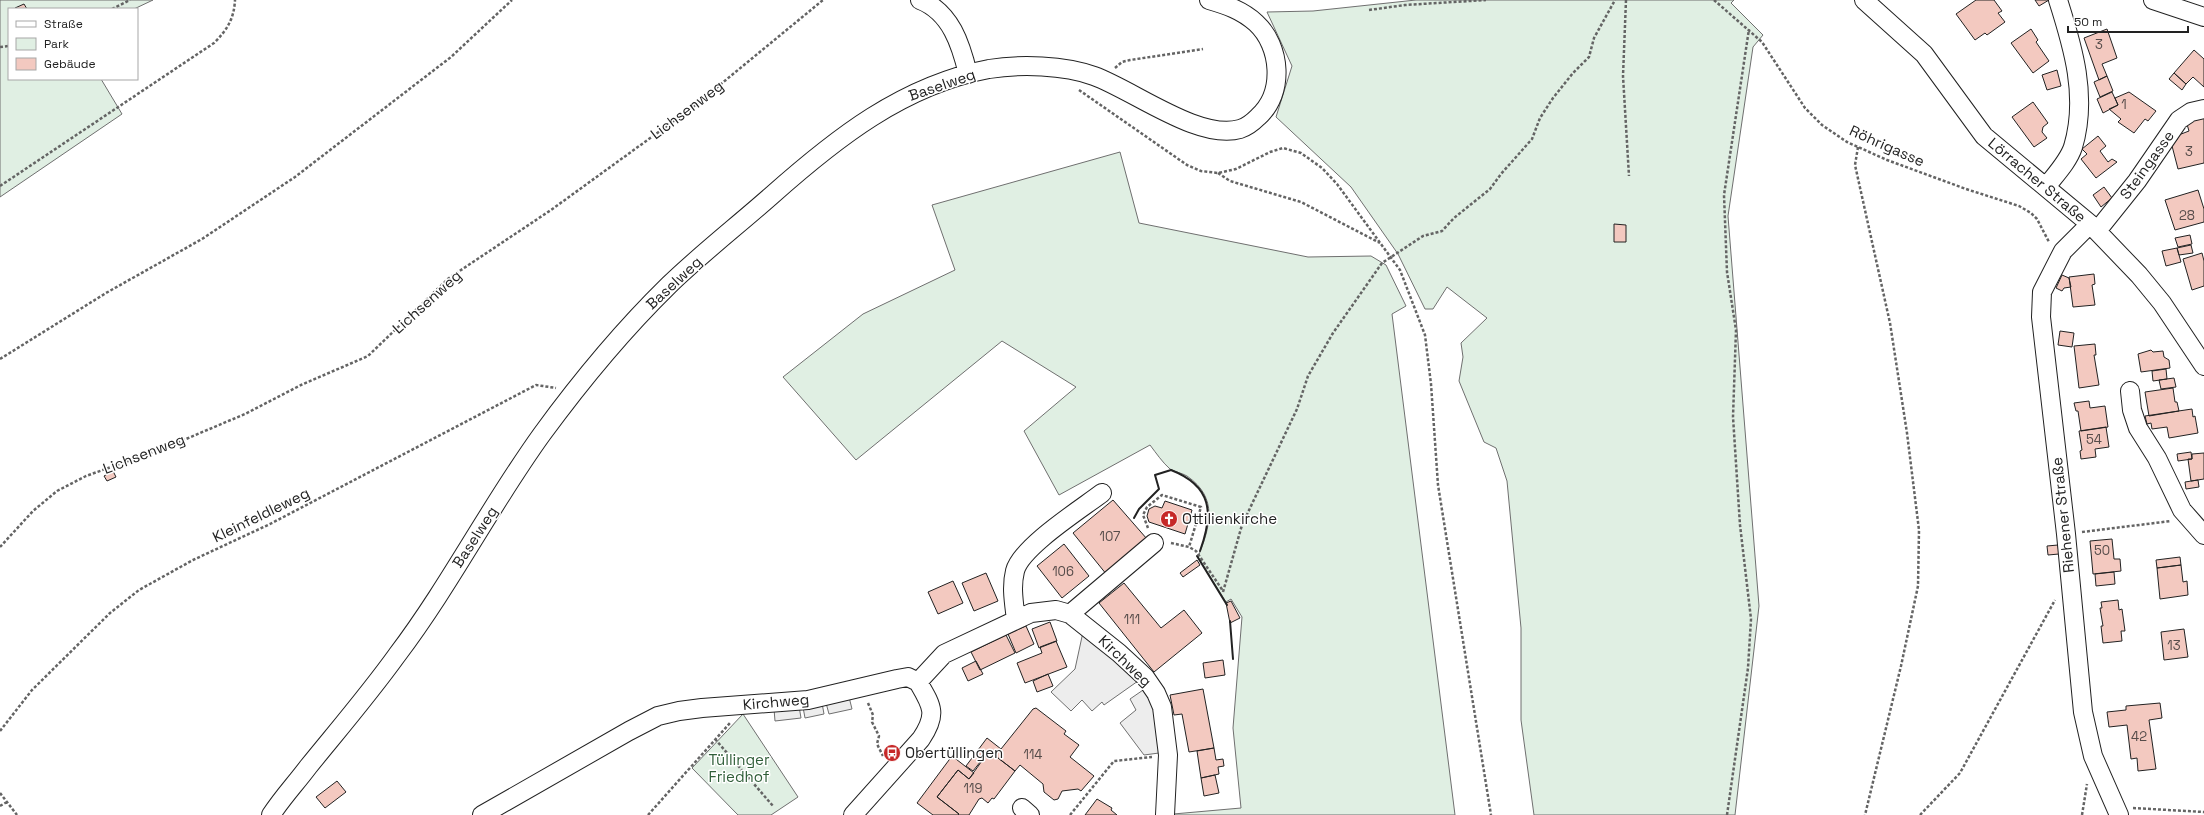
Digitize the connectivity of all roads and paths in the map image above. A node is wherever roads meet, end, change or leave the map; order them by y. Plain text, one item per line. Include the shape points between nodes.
1 (130, 0) edge
2 (235, 0) edge
3 (512, 0) edge
4 (823, 0) edge
5 (920, 0) edge
6 (1209, 0) edge
7 (1486, 0) edge
8 (1615, 0) edge
9 (1626, 0) edge
10 (1714, 0) edge
11 (1864, 0) edge
12 (2058, 0) edge
13 (2153, 0) edge
14 (114, 8) edge
15 (1369, 10) dead end
16 (2204, 17) edge
17 (1749, 29) junction
18 (1203, 49) dead end
19 (968, 74) junction
20 (1107, 81) junction
21 (2204, 109) edge
22 (1858, 147) junction
23 (1322, 168) dead end
24 (1218, 173) dead end
25 (1629, 176) dead end
26 (0, 186) edge
27 (2046, 187) junction
28 (2093, 228) junction
29 (1381, 243) junction
30 (2063, 250) junction
31 (1391, 257) junction
32 (0, 359) edge
33 (2204, 366) edge
34 (2130, 392) dead end
35 (572, 394) junction
36 (1102, 493) dead end
37 (2190, 519) junction
38 (2066, 534) junction
39 (2204, 535) edge
40 (1151, 536) junction
41 (0, 547) edge
42 (1189, 547) junction
43 (2070, 573) junction
44 (1070, 614) junction
45 (1016, 620) junction
46 (918, 682) junction
47 (868, 704) dead end
48 (746, 705) junction
49 (0, 731) edge
50 (715, 738) junction
51 (1168, 755) junction
52 (891, 773) junction
53 (0, 793) edge
54 (7, 802) junction
55 (0, 806) edge
56 (773, 806) dead end
57 (2118, 811) edge
58 (2204, 812) edge
59 (17, 815) edge
60 (271, 815) edge
61 (482, 815) edge
62 (648, 815) edge
63 (853, 815) edge
64 (1070, 815) edge
65 (1165, 815) edge
66 (1491, 815) edge
67 (1727, 815) edge
68 (1865, 815) edge
69 (1920, 815) edge

1 - 14 path
2 - 26 path via 235,12 227,29 214,43
3 - 32 path via 451,57 295,177 202,239 106,293
4 - 41 path, Lichsenweg via 693,107 551,210 449,278 368,356 301,385 245,414 74,482 57,491 33,511
5 - 19 street via 930,4 941,14 958,38
6 - 20 street, Baselweg via 1236,8 1257,23 1269,40 1275,56 1277,77 1273,96 1266,110 1256,119 1238,130 1219,131 1192,124
7 - 15 path
8 - 31 path via 1594,38 1589,57 1553,98 1540,118 1532,138 1490,189 1442,231 1423,236
9 - 25 path via 1623,76
10 - 17 path, Röhrigasse
11 - 27 street, Lörracher Straße via 1924,54 1984,136
12 - 27 street via 2077,64 2079,97 2073,148
13 - 16 street
17 - 22 path, Röhrigasse via 1762,42 1805,108 1822,125
17 - 67 path via 1724,195 1727,272 1736,330 1733,418 1739,510 1751,619 1748,668
18 - 20 path via 1122,62
19 - 20 street, Baselweg via 1020,66 1074,70
19 - 35 street, Baselweg via 914,92 830,145 669,285 618,338
21 - 28 street, Steingasse via 2191,112 2179,120 2137,181
22 - 30 path, Röhrigasse via 1916,172 2019,206 2031,213 2049,242
22 - 68 path via 1854,165 1890,323 1919,530 1918,586
23 - 29 path
24 - 29 path via 1230,182 1301,202
27 - 28 street, Lörracher Straße
28 - 30 street, Riehener Straße
28 - 33 street, Lörracher Straße via 2139,274 2162,303
29 - 31 path
30 - 38 street, Riehener Straße via 2042,292 2041,317
31 - 42 path via 1382,263 1320,353 1308,376 1297,409 1242,524 1223,592 1196,551
31 - 66 path via 1402,276 1425,334 1438,485
34 - 37 street via 2138,428 2157,458 2182,510
35 - 49 path, Kleinfeldleweg via 536,385 270,524 193,560 140,590 110,613 32,690
35 - 60 street, Baselweg via 539,438 398,654
36 - 45 street via 1037,542 1022,557 1015,569 1012,587
37 - 38 path
37 - 39 street
38 - 43 street, Riehener Straße
40 - 42 path
40 - 42 path via 1143,514 1147,507 1162,495 1201,507
40 - 44 street
43 - 57 street, Riehener Straße via 2083,712 2092,756
43 - 69 path via 1960,773
44 - 45 street, Kirchweg via 1056,610 1043,611 1030,613
44 - 51 street, Kirchweg via 1119,653 1149,682 1162,707
45 - 46 street, Kirchweg via 944,654
46 - 48 street, Kirchweg via 908,677 808,700
46 - 52 street via 932,711 930,726
47 - 52 path via 873,715 872,722 879,736 878,744
48 - 50 path
48 - 61 street, Kirchweg via 679,711 658,716
50 - 56 path
50 - 62 path
51 - 64 path via 1114,761
51 - 65 street, Kirchweg
52 - 63 street
53 - 54 path
54 - 55 path
54 - 59 path
57 - 58 path

